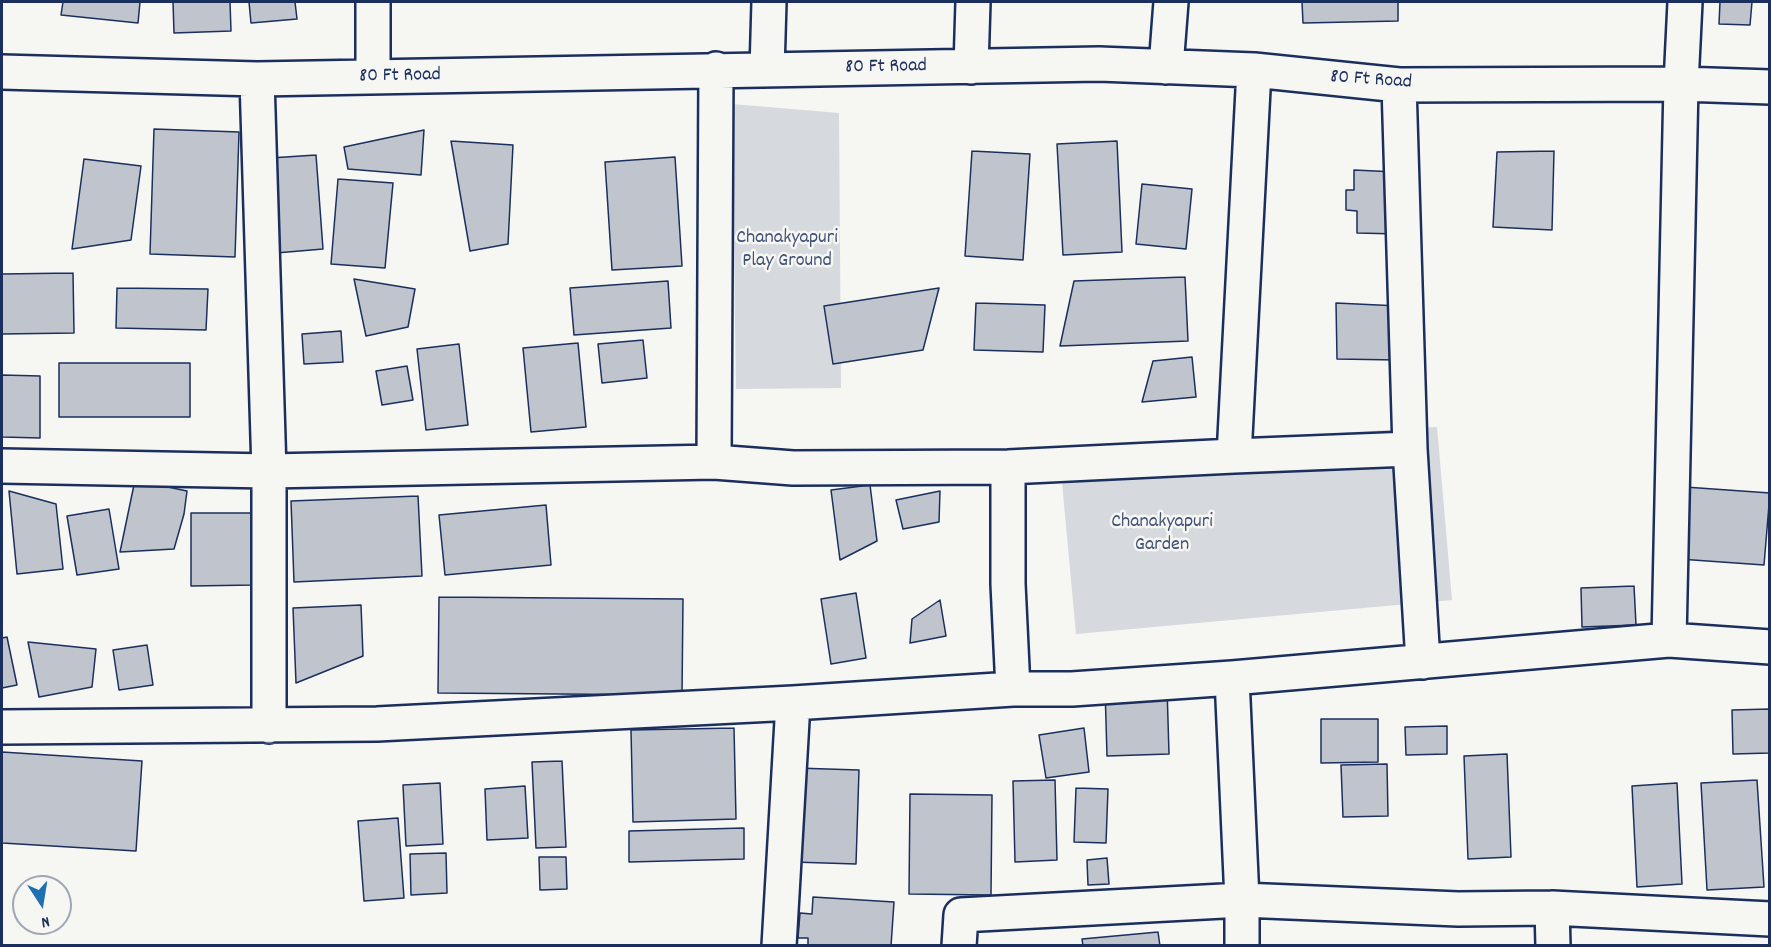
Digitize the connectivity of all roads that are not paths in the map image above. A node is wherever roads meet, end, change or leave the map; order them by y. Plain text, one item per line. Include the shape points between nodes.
1 (373, 2) edge
2 (769, 2) edge
3 (974, 2) edge
4 (1171, 2) edge
5 (1685, 2) edge
6 (971, 67) junction
7 (1167, 67) junction
8 (716, 69) junction
9 (767, 70) junction
10 (1254, 70) junction
11 (2, 72) edge
12 (373, 77) junction
13 (257, 79) junction
14 (1681, 84) junction
15 (1399, 85) junction
16 (1770, 87) edge
17 (1410, 449) junction
18 (1234, 456) junction
19 (714, 462) junction
20 (2, 466) edge
21 (1008, 467) junction
22 (269, 471) junction
23 (1669, 640) junction
24 (1770, 647) edge
25 (1423, 662) junction
26 (1232, 678) junction
27 (1013, 689) junction
28 (793, 703) junction
29 (269, 726) junction
30 (2, 727) edge
31 (1242, 900) junction
32 (1552, 908) junction
33 (1770, 919) edge
34 (779, 945) edge
35 (959, 945) edge
36 (1242, 945) edge
37 (1553, 945) edge

1 - 12 street
2 - 9 street
3 - 6 street
4 - 7 street
5 - 14 street
6 - 7 street, 80 Ft Road
6 - 9 street, 80 Ft Road
7 - 10 street, 80 Ft Road
8 - 9 street, 80 Ft Road
8 - 12 street, 80 Ft Road
8 - 19 street
10 - 15 street, 80 Ft Road
10 - 18 street
11 - 13 street, 80 Ft Road
12 - 13 street, 80 Ft Road
13 - 22 street
14 - 15 street, 80 Ft Road
14 - 16 street, 80 Ft Road
14 - 23 street
15 - 17 street
17 - 18 street
17 - 25 street
18 - 21 street
19 - 21 street via 793,468
19 - 22 street
20 - 22 street
21 - 27 street
22 - 29 street
23 - 24 street
23 - 25 street
25 - 26 street
26 - 27 street
26 - 31 street
27 - 28 street
28 - 29 street
28 - 34 street
29 - 30 street
31 - 32 street via 1458,909
31 - 35 street via 961,915
31 - 36 street
32 - 33 street
32 - 37 street

